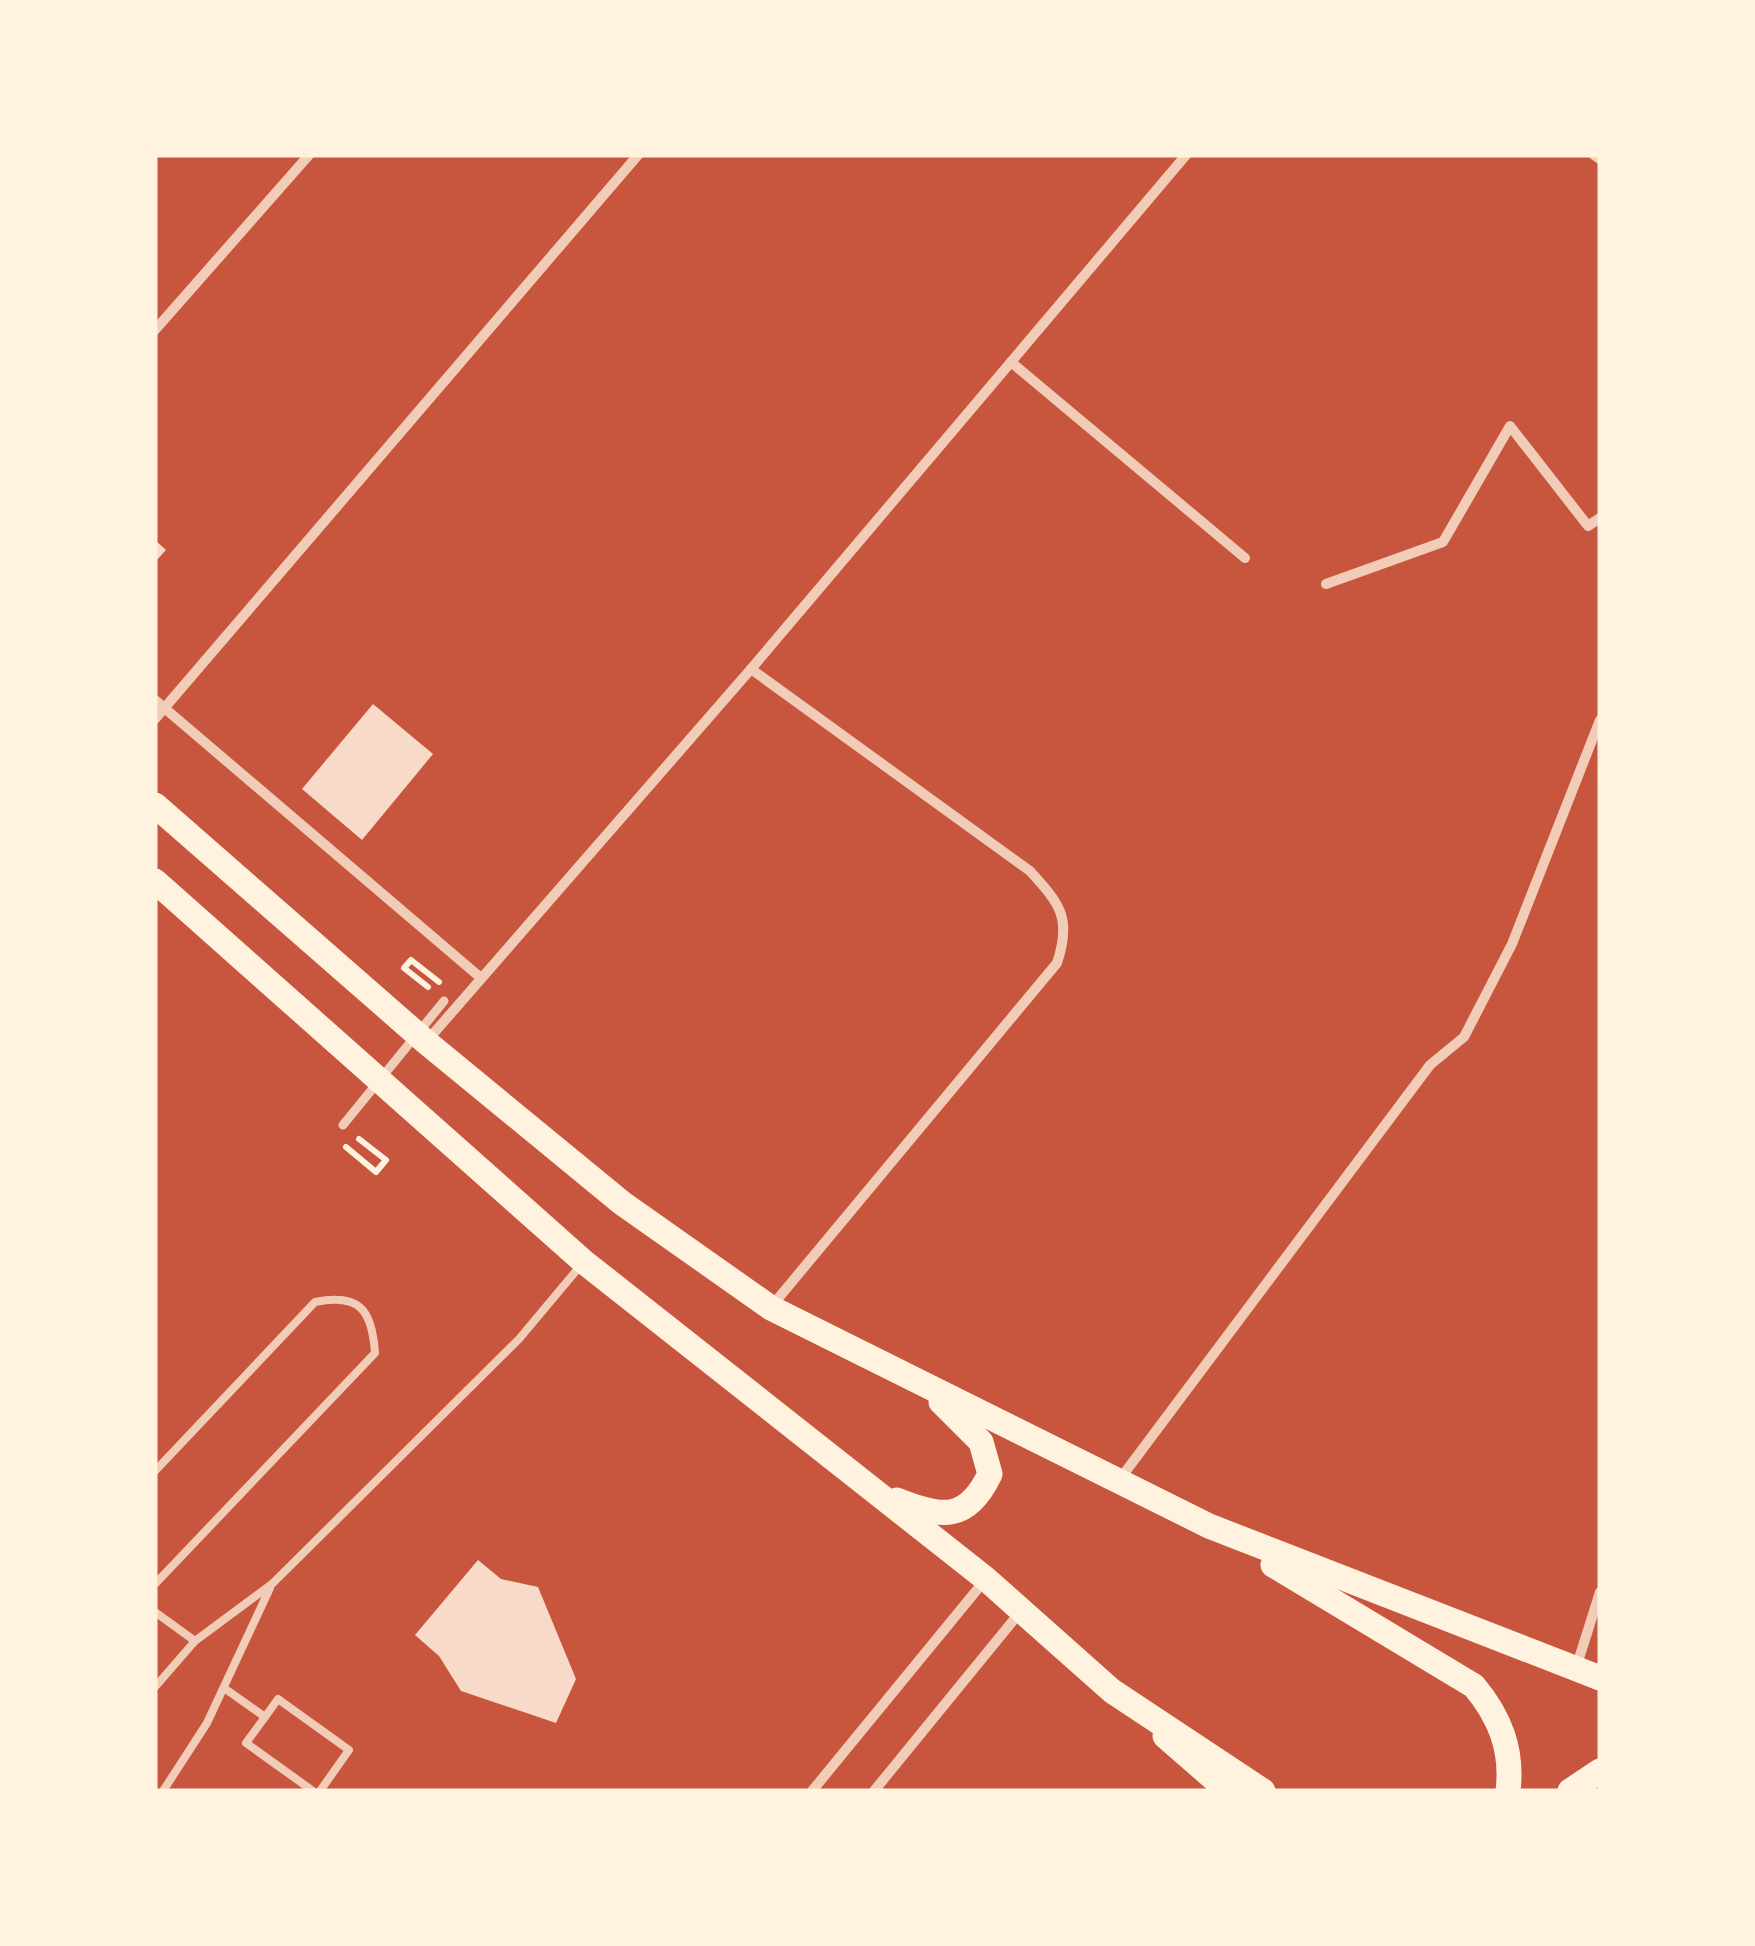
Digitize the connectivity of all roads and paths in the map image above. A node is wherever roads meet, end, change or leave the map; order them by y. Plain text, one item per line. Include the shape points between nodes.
1 (309, 155) edge
2 (638, 155) edge
3 (1186, 155) edge
4 (155, 330) edge
5 (1012, 362) junction
6 (1600, 518) edge
7 (1245, 558) dead end
8 (1326, 584) dead end
9 (751, 669) junction
10 (160, 704) edge
11 (155, 719) edge
12 (1600, 720) edge
13 (155, 804) edge
14 (155, 881) edge
15 (482, 978) junction
16 (448, 997) junction
17 (426, 1042) junction
18 (342, 1125) joint
19 (332, 1136) dead end
20 (584, 1262) junction
21 (770, 1308) junction
22 (926, 1386) junction
23 (155, 1471) edge
24 (862, 1481) junction
25 (1116, 1484) junction
26 (1209, 1526) junction
27 (986, 1579) junction
28 (155, 1584) edge
29 (272, 1584) junction
30 (1600, 1592) edge
31 (1021, 1611) junction
32 (155, 1612) edge
33 (195, 1641) junction
34 (1575, 1669) junction
35 (1600, 1678) edge
36 (155, 1687) edge
37 (224, 1688) junction
38 (1112, 1690) junction
39 (265, 1717) junction
40 (1600, 1771) edge
41 (163, 1791) edge
42 (316, 1791) edge
43 (812, 1791) edge
44 (874, 1791) edge
45 (1228, 1791) edge
46 (1263, 1791) edge
47 (1508, 1791) edge
48 (1570, 1791) edge

1 - 4 street
2 - 10 street
3 - 5 street
5 - 7 street
5 - 9 street
6 - 8 street via 1588,526 1510,426 1444,542
9 - 15 street
9 - 21 street via 1030,871 1058,902 1066,936 1057,963
10 - 11 street
10 - 15 street
12 - 25 street via 1512,944 1464,1037 1430,1065
13 - 17 main road
14 - 20 main road
15 - 17 street
16 - 16 path via 404,968 411,960
16 - 18 street
17 - 21 main road via 622,1203
18 - 19 path via 386,1160 376,1172
20 - 24 main road
20 - 29 lane via 519,1339
21 - 22 main road
22 - 24 main road via 982,1442 990,1474 981,1493 946,1515 900,1502
22 - 25 main road
23 - 28 lane via 315,1302 338,1297 360,1305 373,1324 375,1353
24 - 27 main road
25 - 26 main road
26 - 34 main road
26 - 47 main road via 1474,1686 1502,1730
27 - 31 main road
27 - 43 street
29 - 33 lane
29 - 37 lane
30 - 34 street
31 - 38 main road
31 - 44 street
32 - 33 lane
33 - 36 lane
34 - 35 main road
37 - 39 lane
37 - 41 lane
38 - 45 main road
38 - 46 main road
39 - 42 lane via 246,1743
39 - 42 lane via 278,1698 349,1750
40 - 48 main road

